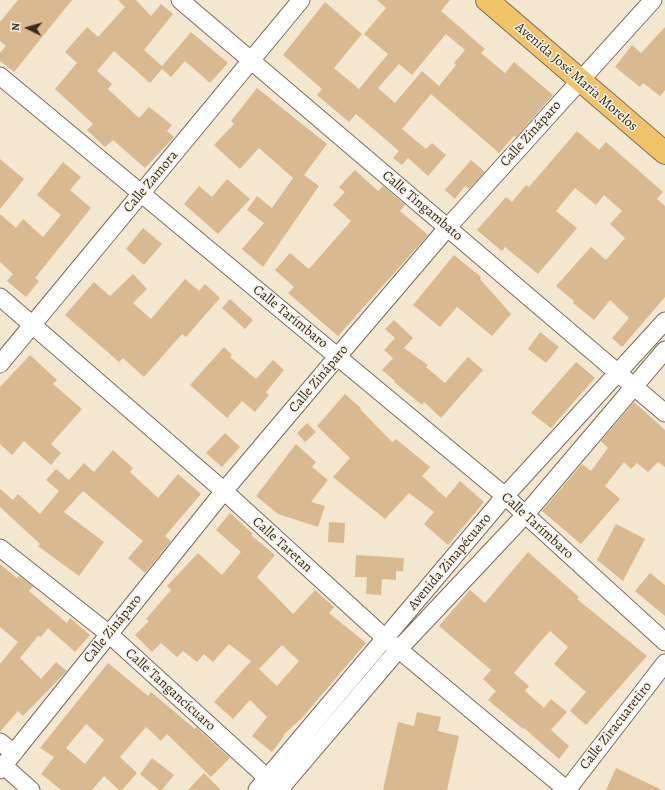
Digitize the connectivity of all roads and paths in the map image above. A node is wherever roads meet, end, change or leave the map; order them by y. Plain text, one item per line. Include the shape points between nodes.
1 (180, 0) edge
2 (302, 0) edge
3 (487, 0) edge
4 (653, 0) edge
5 (250, 62) junction
6 (0, 76) edge
7 (579, 80) junction
8 (665, 153) edge
9 (141, 194) junction
10 (448, 227) junction
11 (0, 297) edge
12 (665, 321) edge
13 (32, 324) junction
14 (665, 350) edge
15 (338, 356) junction
16 (0, 364) edge
17 (619, 373) junction
18 (634, 386) junction
19 (665, 413) edge
20 (224, 491) junction
21 (505, 496) junction
22 (526, 515) junction
23 (0, 548) edge
24 (109, 634) junction
25 (385, 638) junction
26 (665, 642) edge
27 (398, 650) junction
28 (665, 663) edge
29 (0, 742) edge
30 (14, 753) junction
31 (2, 768) edge
32 (273, 787) edge
33 (31, 790) edge
34 (567, 790) edge

1 - 5 street, Calle Tingambato
2 - 5 street, Calle Zamora
3 - 7 main road, Avenida José María Morelos
4 - 7 street, Calle Zináparo
5 - 9 street, Calle Zamora
5 - 10 street, Calle Tingambato
6 - 9 street, Calle Tarímbaro
7 - 8 main road, Avenida José María Morelos
7 - 10 street, Calle Zináparo
9 - 13 street, Calle Zamora
9 - 15 street, Calle Tarímbaro
10 - 15 street, Calle Zináparo
10 - 17 street, Calle Tingambato
11 - 13 street, Calle Taretan
12 - 17 street, Avenida Zinapécuaro
13 - 16 street, Calle Zamora
13 - 20 street, Calle Taretan
14 - 18 street, Avenida Zinapécuaro
15 - 20 street, Calle Zináparo
15 - 21 street, Calle Tarímbaro
17 - 18 street, Calle Tingambato
17 - 21 street, Avenida Zinapécuaro
18 - 19 street, Calle Tingambato
18 - 22 street, Avenida Zinapécuaro
20 - 24 street, Calle Zináparo
20 - 25 street, Calle Taretan
21 - 22 street, Calle Tarímbaro
21 - 25 street, Avenida Zinapécuaro
22 - 26 street, Calle Tarímbaro
22 - 27 street, Avenida Zinapécuaro
23 - 24 street, Calle Tangancícuaro
24 - 30 street, Calle Zináparo
24 - 32 street, Calle Tangancícuaro
25 - 27 street, Calle Taretan
25 - 32 street, Avenida Zinapécuaro
27 - 32 street, Avenida Zinapécuaro
27 - 34 street, Calle Taretan
28 - 34 street, Calle Ziracuaretiro
29 - 30 street
30 - 31 street, Calle Zináparo
31 - 33 street

